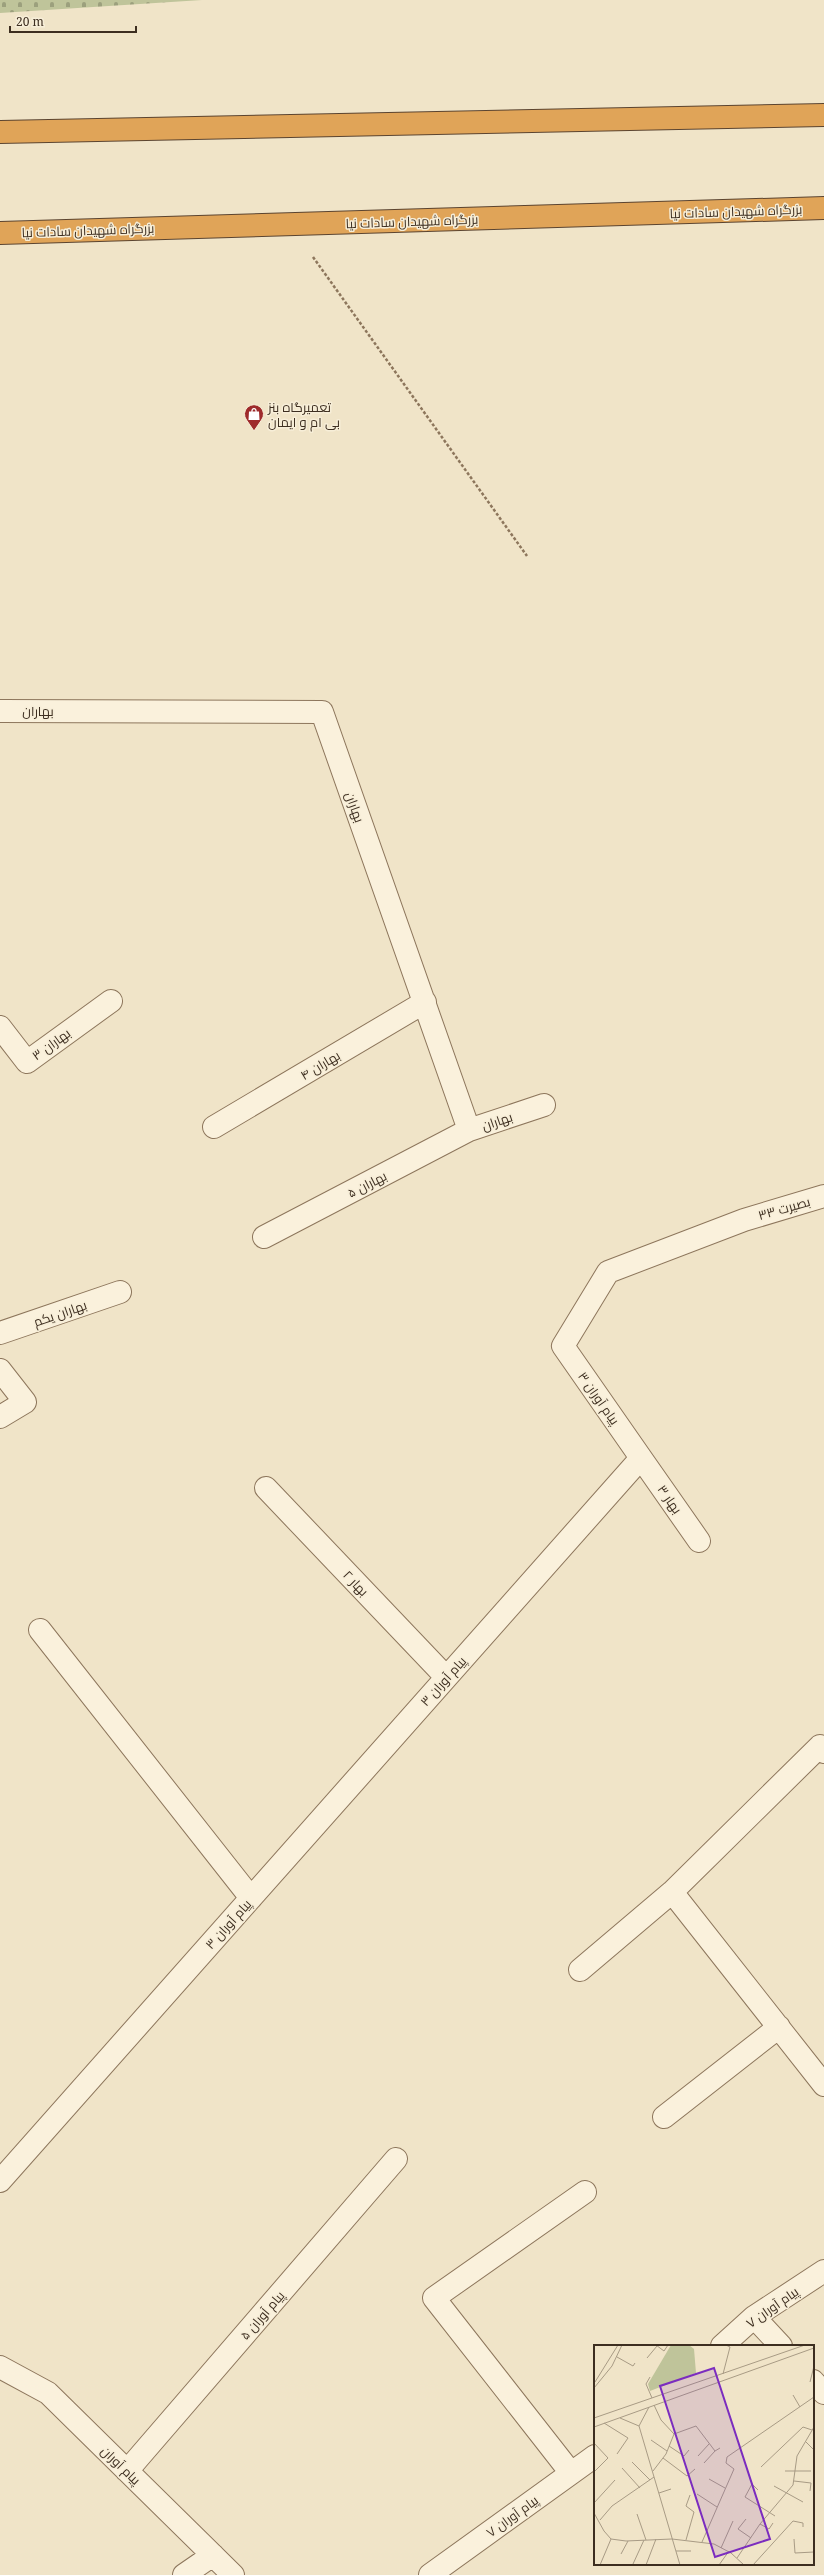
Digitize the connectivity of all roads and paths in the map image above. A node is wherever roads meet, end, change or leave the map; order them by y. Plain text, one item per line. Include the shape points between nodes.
1 (824, 114) edge
2 (0, 132) edge
3 (824, 208) edge
4 (289, 224) junction
5 (0, 233) edge
6 (527, 556) dead end
7 (0, 711) edge
8 (111, 1001) dead end
9 (425, 1002) junction
10 (0, 1027) edge
11 (544, 1105) dead end
12 (214, 1127) dead end
13 (469, 1130) junction
14 (824, 1196) edge
15 (744, 1220) joint
16 (264, 1237) dead end
17 (120, 1292) dead end
18 (0, 1333) edge
19 (0, 1370) edge
20 (0, 1417) edge
21 (641, 1458) junction
22 (266, 1488) dead end
23 (699, 1541) dead end
24 (40, 1630) dead end
25 (446, 1677) junction
26 (824, 1752) edge
27 (672, 1892) junction
28 (251, 1898) junction
29 (580, 1970) dead end
30 (779, 2027) junction
31 (824, 2085) edge
32 (664, 2117) dead end
33 (396, 2159) dead end
34 (0, 2181) edge
35 (586, 2192) dead end
36 (824, 2271) edge
37 (754, 2317) junction
38 (723, 2345) edge
39 (780, 2345) edge
40 (0, 2367) edge
41 (814, 2382) edge
42 (824, 2393) edge
43 (594, 2457) edge
44 (127, 2471) junction
45 (571, 2474) junction
46 (213, 2555) junction
47 (184, 2575) edge
48 (233, 2575) edge
49 (430, 2575) edge

1 - 2 highway
3 - 4 highway, بزرگراه شهیدان سادات نیا
4 - 5 highway, بزرگراه شهیدان سادات نیا
4 - 6 path
7 - 9 street, بهاران via 322,712
8 - 10 street, بهاران ۳ via 27,1062
9 - 12 street, بهاران ۴
9 - 13 street, بهاران
11 - 13 street, بهاران
13 - 16 street, بهاران ۵
14 - 15 street, بصیرت ۳۳
15 - 21 street, پیام آوران ۳ via 608,1272 563,1346
17 - 18 street, بهاران یکم
19 - 20 street via 25,1402
21 - 23 street, بهار ۳
21 - 25 street, پیام آوران ۳
22 - 25 street, بهار ۲
24 - 28 street
25 - 28 street, پیام آوران ۳
26 - 27 street via 820,1746
27 - 29 street
27 - 30 street
28 - 34 street, پیام آوران ۳
30 - 31 street
30 - 32 street
33 - 44 street, پیام آوران ۵
35 - 45 street via 434,2298
36 - 37 street, پیام آوران ۷
37 - 38 street, پیام آوران ۷
37 - 39 street
40 - 44 street, پیام آوران via 48,2393
41 - 42 street
43 - 45 street, پیام آوران ۷
44 - 46 street, پیام آوران
45 - 49 street, پیام آوران ۷
46 - 47 street
46 - 48 street, پیام آوران

